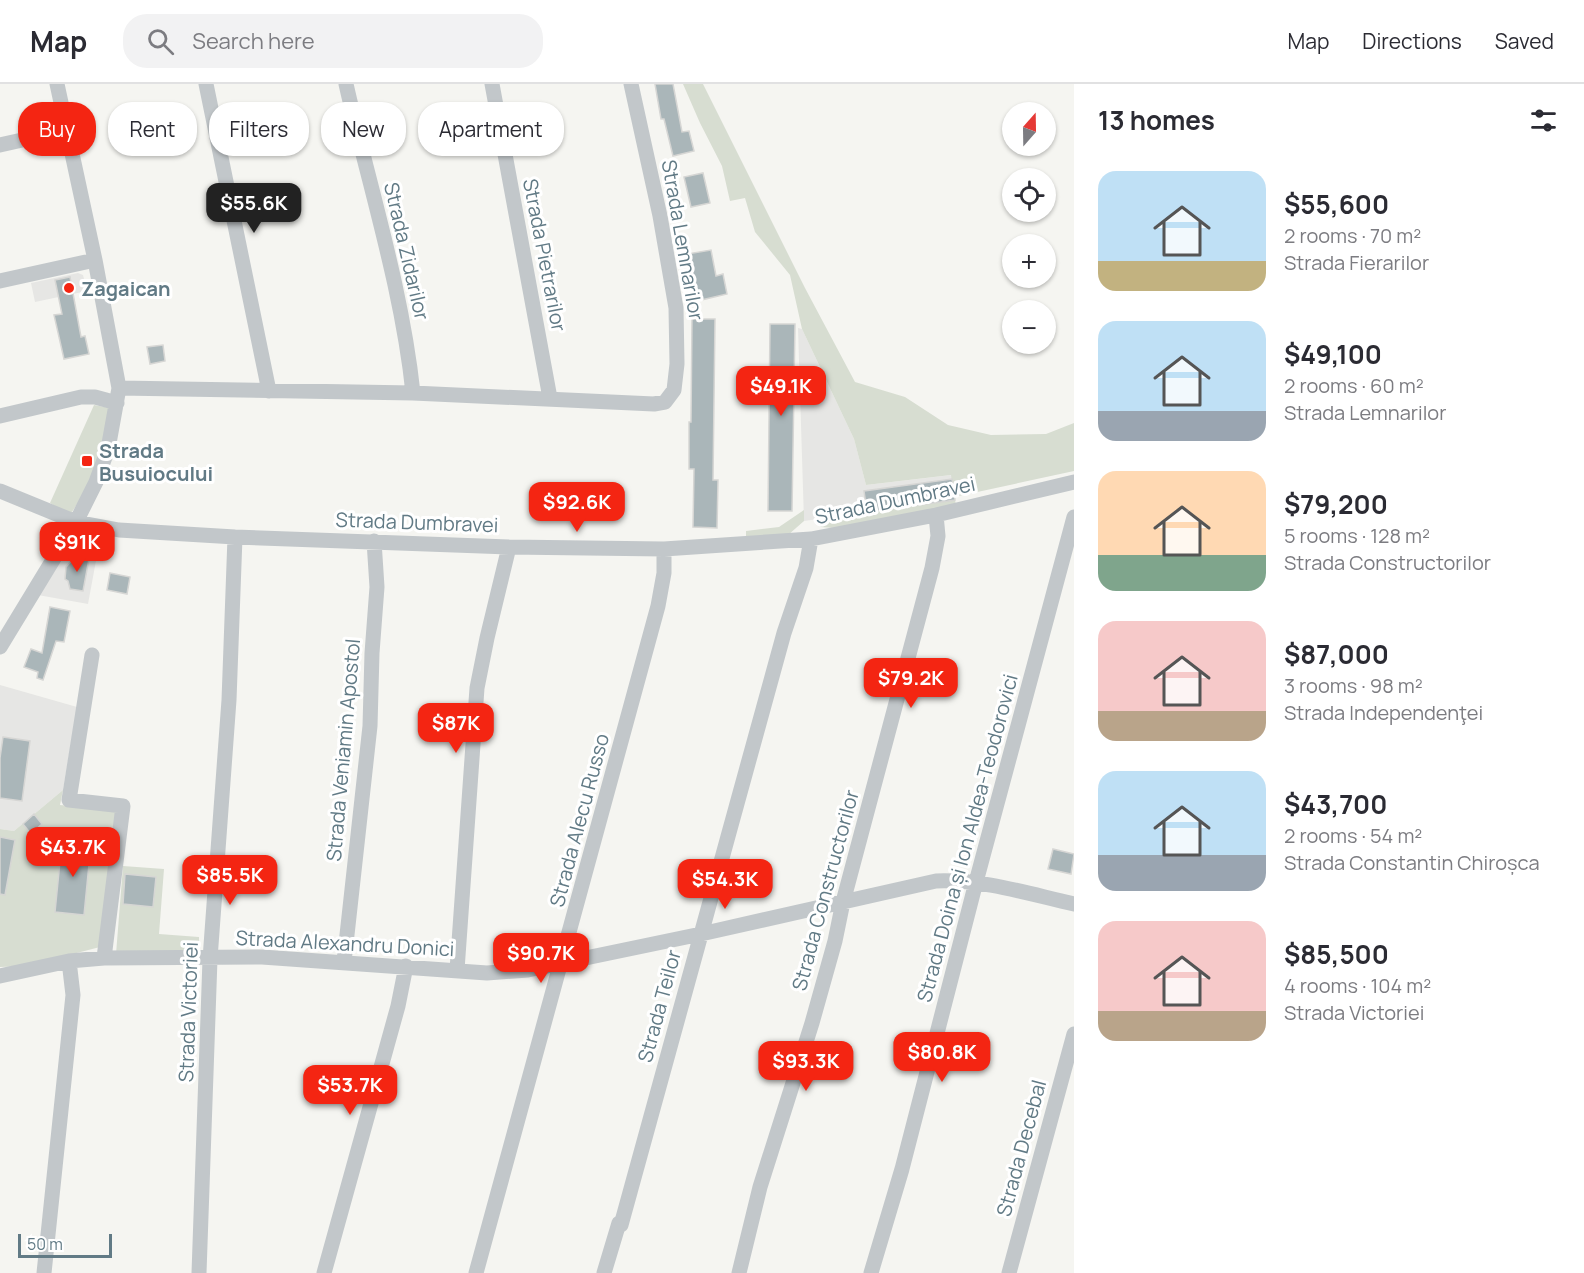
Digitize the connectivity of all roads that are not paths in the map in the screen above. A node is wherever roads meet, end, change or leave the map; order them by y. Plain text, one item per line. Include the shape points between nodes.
1 (57, 84) edge
2 (206, 84) edge
3 (346, 84) edge
4 (492, 84) edge
5 (631, 84) edge
6 (61, 102) edge
7 (18, 141) edge
8 (0, 145) edge
9 (73, 156) edge
10 (95, 260) junction
11 (0, 281) edge
12 (269, 391) junction
13 (413, 393) junction
14 (118, 395) junction
15 (550, 398) junction
16 (0, 416) edge
17 (1074, 482) edge
18 (0, 491) edge
19 (936, 514) junction
20 (1074, 517) edge
21 (76, 522) junction
22 (235, 537) junction
23 (811, 539) junction
24 (374, 541) junction
25 (509, 547) junction
26 (664, 549) junction
27 (3, 637) edge
28 (92, 655) dead end
29 (976, 882) junction
30 (843, 902) junction
31 (1074, 904) edge
32 (701, 934) junction
33 (104, 958) junction
34 (210, 958) junction
35 (69, 961) junction
36 (344, 962) junction
37 (561, 963) junction
38 (406, 966) junction
39 (457, 970) junction
40 (0, 976) edge
41 (1074, 1034) edge
42 (44, 1273) edge
43 (199, 1273) edge
44 (324, 1273) edge
45 (476, 1273) edge
46 (604, 1273) edge
47 (739, 1273) edge
48 (871, 1273) edge
49 (1009, 1273) edge

1 - 6 street
2 - 12 street
3 - 13 street, Strada Zidarilor via 401,318
4 - 15 street, Strada Pietrarilor
5 - 15 street, Strada Lemnarilor via 676,308 674,390 665,402 654,404
7 - 8 street
9 - 10 street
10 - 11 street
10 - 14 street
12 - 13 street
12 - 14 street
13 - 15 street
14 - 16 street via 81,397
14 - 21 street via 108,449
17 - 19 street, Strada Dumbravei
18 - 21 street, Strada Dumbravei
19 - 23 street, Strada Dumbravei
19 - 30 street, Strada Constructorilor via 938,536 932,568
20 - 29 street, Strada Doina și Ion Aldea-Teodorovici
21 - 22 street, Strada Dumbravei via 119,530
21 - 27 street
22 - 24 street, Strada Dumbravei
22 - 34 street, Strada Victoriei via 229,700
23 - 26 street, Strada Dumbravei
23 - 32 street, Strada Teilor
24 - 25 street, Strada Dumbravei
24 - 36 street, Strada Veniamin Apostol via 377,587 370,726
25 - 26 street, Strada Dumbravei
25 - 39 street via 477,688
26 - 37 street, Strada Alecu Russo via 658,606
28 - 33 street via 69,800 123,806
29 - 30 street, Strada Alexandru Donici via 936,881
29 - 31 street, Strada Alexandru Donici
29 - 48 street, Strada Doina și Ion Aldea-Teodorovici
30 - 32 street, Strada Alexandru Donici
30 - 47 street, Strada Constructorilor
32 - 37 street, Strada Alexandru Donici
32 - 46 street, Strada Teilor via 621,1225
33 - 34 street, Strada Alexandru Donici
33 - 35 street, Strada Alexandru Donici
34 - 36 street, Strada Alexandru Donici
34 - 43 street, Strada Victoriei
35 - 40 street, Strada Alexandru Donici
35 - 42 street via 73,995
36 - 38 street, Strada Alexandru Donici
37 - 39 street, Strada Alexandru Donici via 518,971
37 - 45 street, Strada Alecu Russo
38 - 39 street, Strada Alexandru Donici
38 - 44 street
41 - 49 street, Strada Decebal

